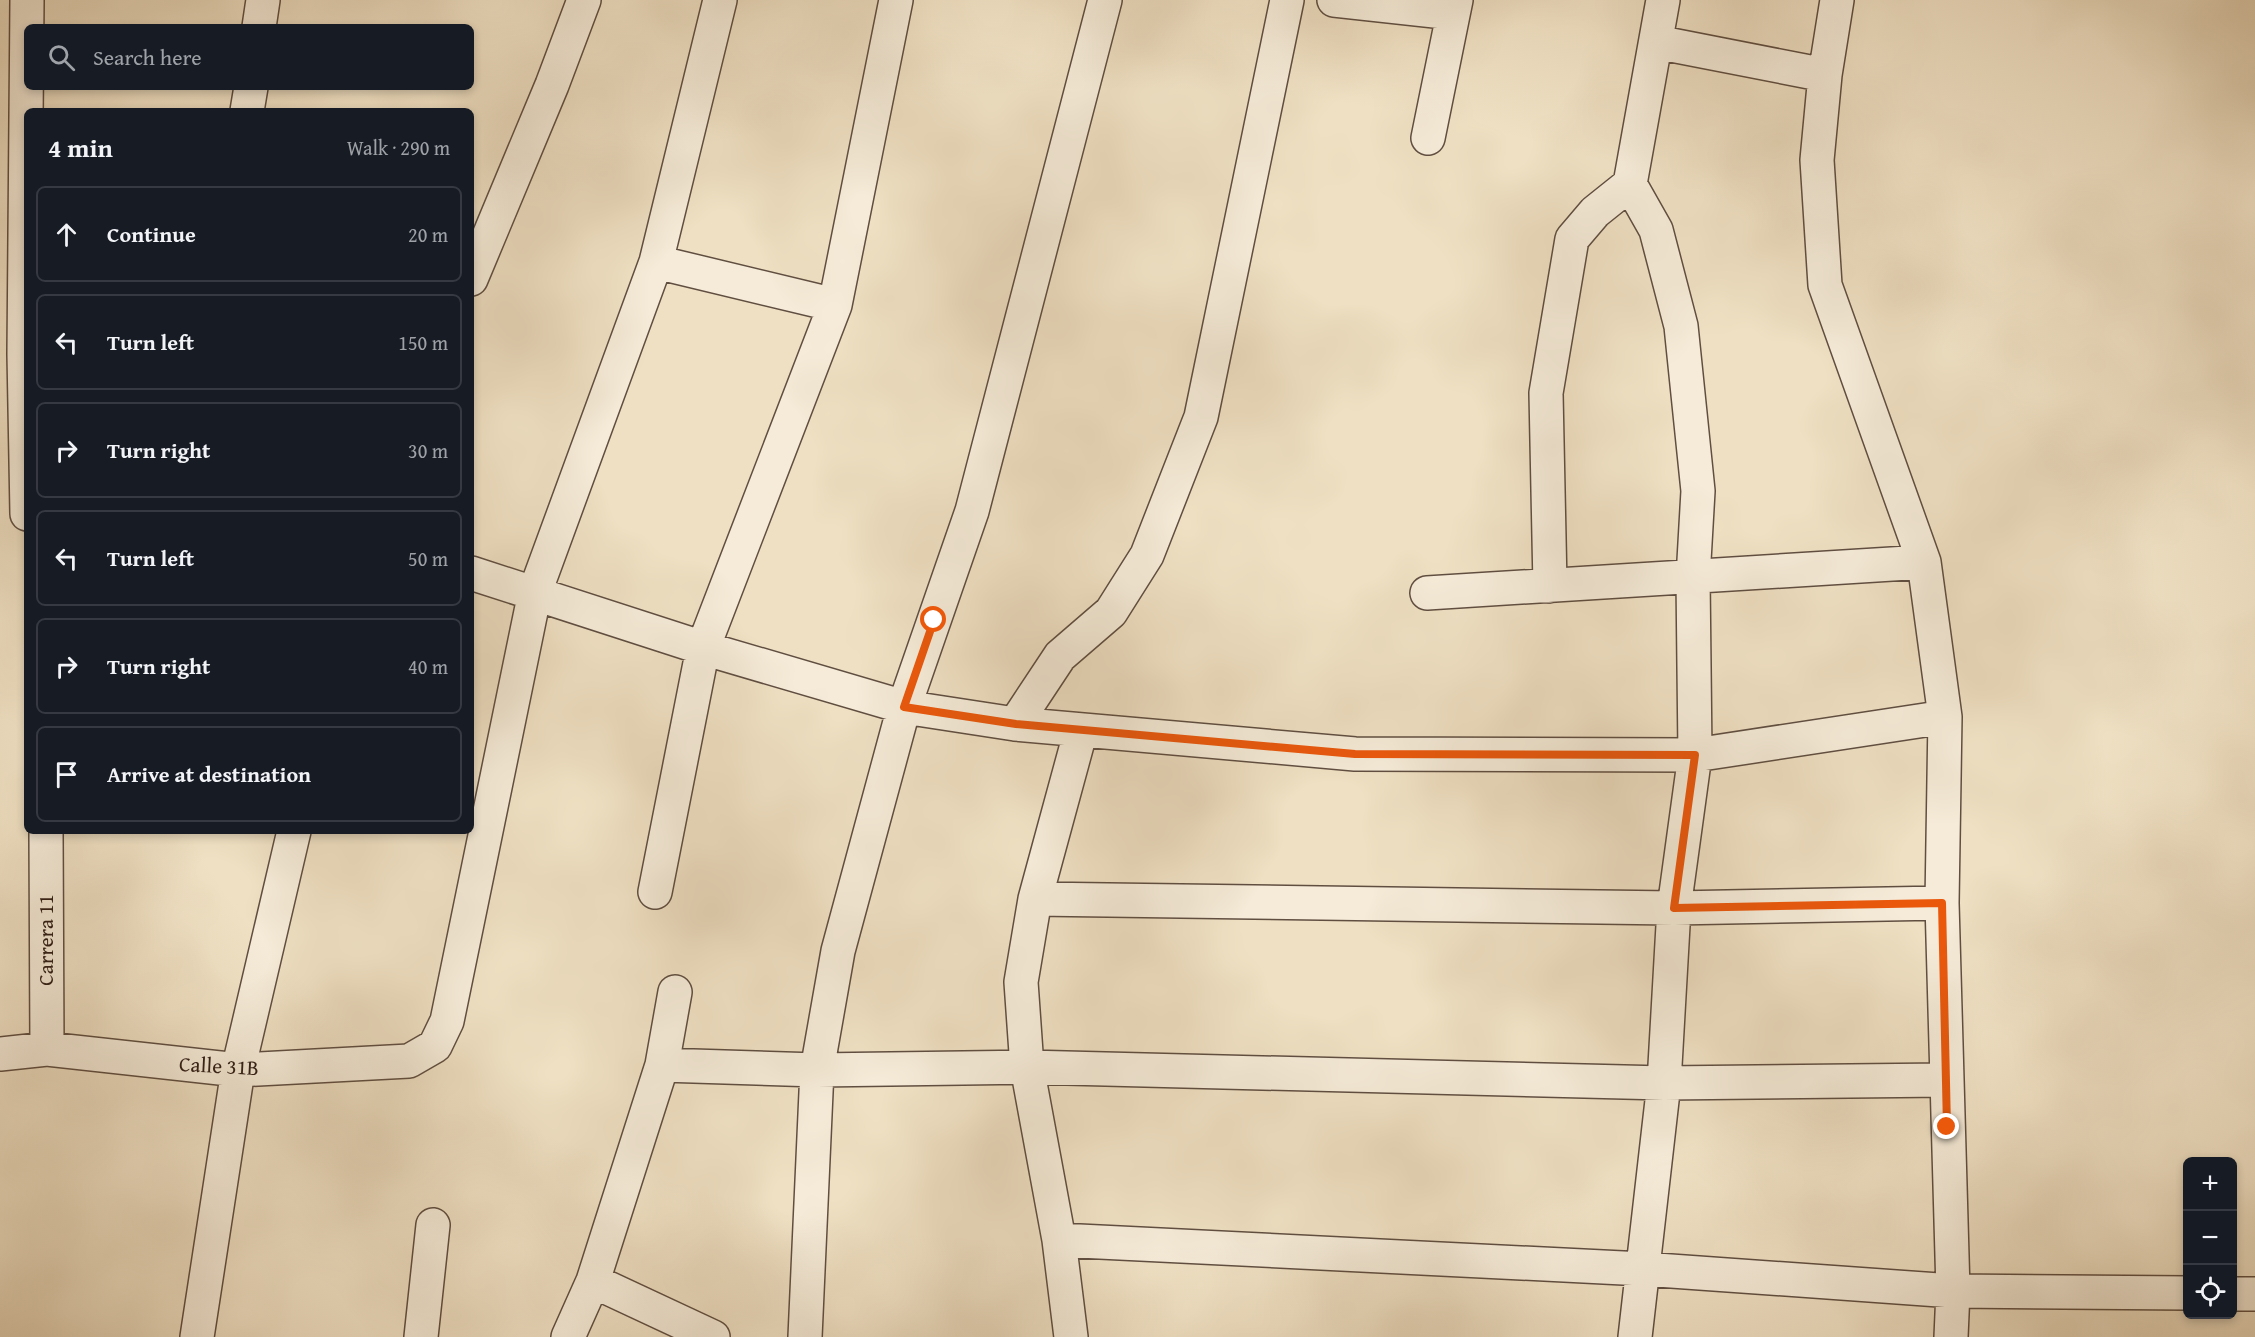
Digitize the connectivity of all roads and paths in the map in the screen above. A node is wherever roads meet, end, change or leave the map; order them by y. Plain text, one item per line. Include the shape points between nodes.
1 (27, 0) edge
2 (263, 0) edge
3 (584, 0) edge
4 (720, 0) edge
5 (896, 0) edge
6 (1105, 0) edge
7 (1287, 0) edge
8 (1334, 0) edge
9 (1663, 0) edge
10 (1837, 0) edge
11 (1454, 6) edge
12 (26, 24) edge
13 (259, 24) edge
14 (1656, 42) junction
15 (24, 71) edge
16 (1825, 75) junction
17 (251, 90) edge
18 (248, 108) edge
19 (1428, 138) dead end
20 (1630, 184) junction
21 (656, 262) junction
22 (474, 272) edge
23 (835, 305) junction
24 (12, 354) edge
25 (24, 478) edge
26 (24, 509) edge
27 (0, 513) edge
28 (1924, 562) junction
29 (474, 574) edge
30 (1693, 578) junction
31 (1550, 586) junction
32 (535, 592) junction
33 (1427, 593) dead end
34 (703, 648) junction
35 (904, 707) junction
36 (1945, 717) junction
37 (1016, 724) junction
38 (1081, 730) junction
39 (1695, 755) junction
40 (45, 834) edge
41 (293, 834) edge
42 (655, 892) dead end
43 (1035, 899) junction
44 (1942, 903) junction
45 (1674, 908) junction
46 (675, 992) dead end
47 (47, 1049) junction
48 (0, 1054) edge
49 (663, 1065) junction
50 (1027, 1067) junction
51 (238, 1070) junction
52 (817, 1070) junction
53 (1946, 1080) junction
54 (1664, 1083) junction
55 (433, 1225) dead end
56 (1059, 1240) junction
57 (1643, 1269) junction
58 (593, 1281) junction
59 (1953, 1291) junction
60 (2183, 1293) edge
61 (2237, 1294) edge
62 (2255, 1294) edge
63 (197, 1337) edge
64 (421, 1337) edge
65 (568, 1337) edge
66 (713, 1337) edge
67 (805, 1337) edge
68 (1071, 1337) edge
69 (1635, 1337) edge
70 (1951, 1337) edge

1 - 12 street
2 - 13 street
3 - 22 street
4 - 21 street
5 - 23 street
6 - 35 street via 972,511
7 - 37 street via 1201,417 1147,555 1111,612 1060,656
8 - 11 street
9 - 14 street
10 - 16 street
11 - 19 street
14 - 16 street
14 - 20 street
15 - 24 street
16 - 28 street via 1817,160 1825,285
17 - 18 street
20 - 30 street via 1656,230 1681,326 1698,491
20 - 31 street via 1596,212 1572,239 1546,393
21 - 23 street
21 - 32 street
23 - 34 street
24 - 25 street
26 - 27 street
28 - 30 street
28 - 36 street
29 - 32 street
30 - 31 street
30 - 39 street
31 - 33 street
32 - 34 street
32 - 51 street, Calle 31B via 447,1021 435,1046 410,1061
34 - 35 street
34 - 42 street
35 - 37 street
35 - 52 street via 838,951
36 - 39 street
36 - 44 street
37 - 38 street
38 - 39 street via 1355,754
38 - 43 street
39 - 45 street
40 - 47 street, Carrera 11
41 - 51 street
43 - 45 street
43 - 50 street via 1021,981
44 - 45 street
44 - 53 street
45 - 54 street
46 - 49 street
47 - 48 street, Calle 31B
47 - 51 street, Calle 31B
49 - 52 street
49 - 58 street
50 - 52 street
50 - 54 street
50 - 56 street
51 - 63 street
52 - 67 street
53 - 54 street
53 - 59 street
54 - 57 street
55 - 64 street
56 - 57 street
56 - 68 street
57 - 59 street
57 - 69 street
58 - 65 street
58 - 66 street
59 - 60 street
59 - 70 street
61 - 62 street

